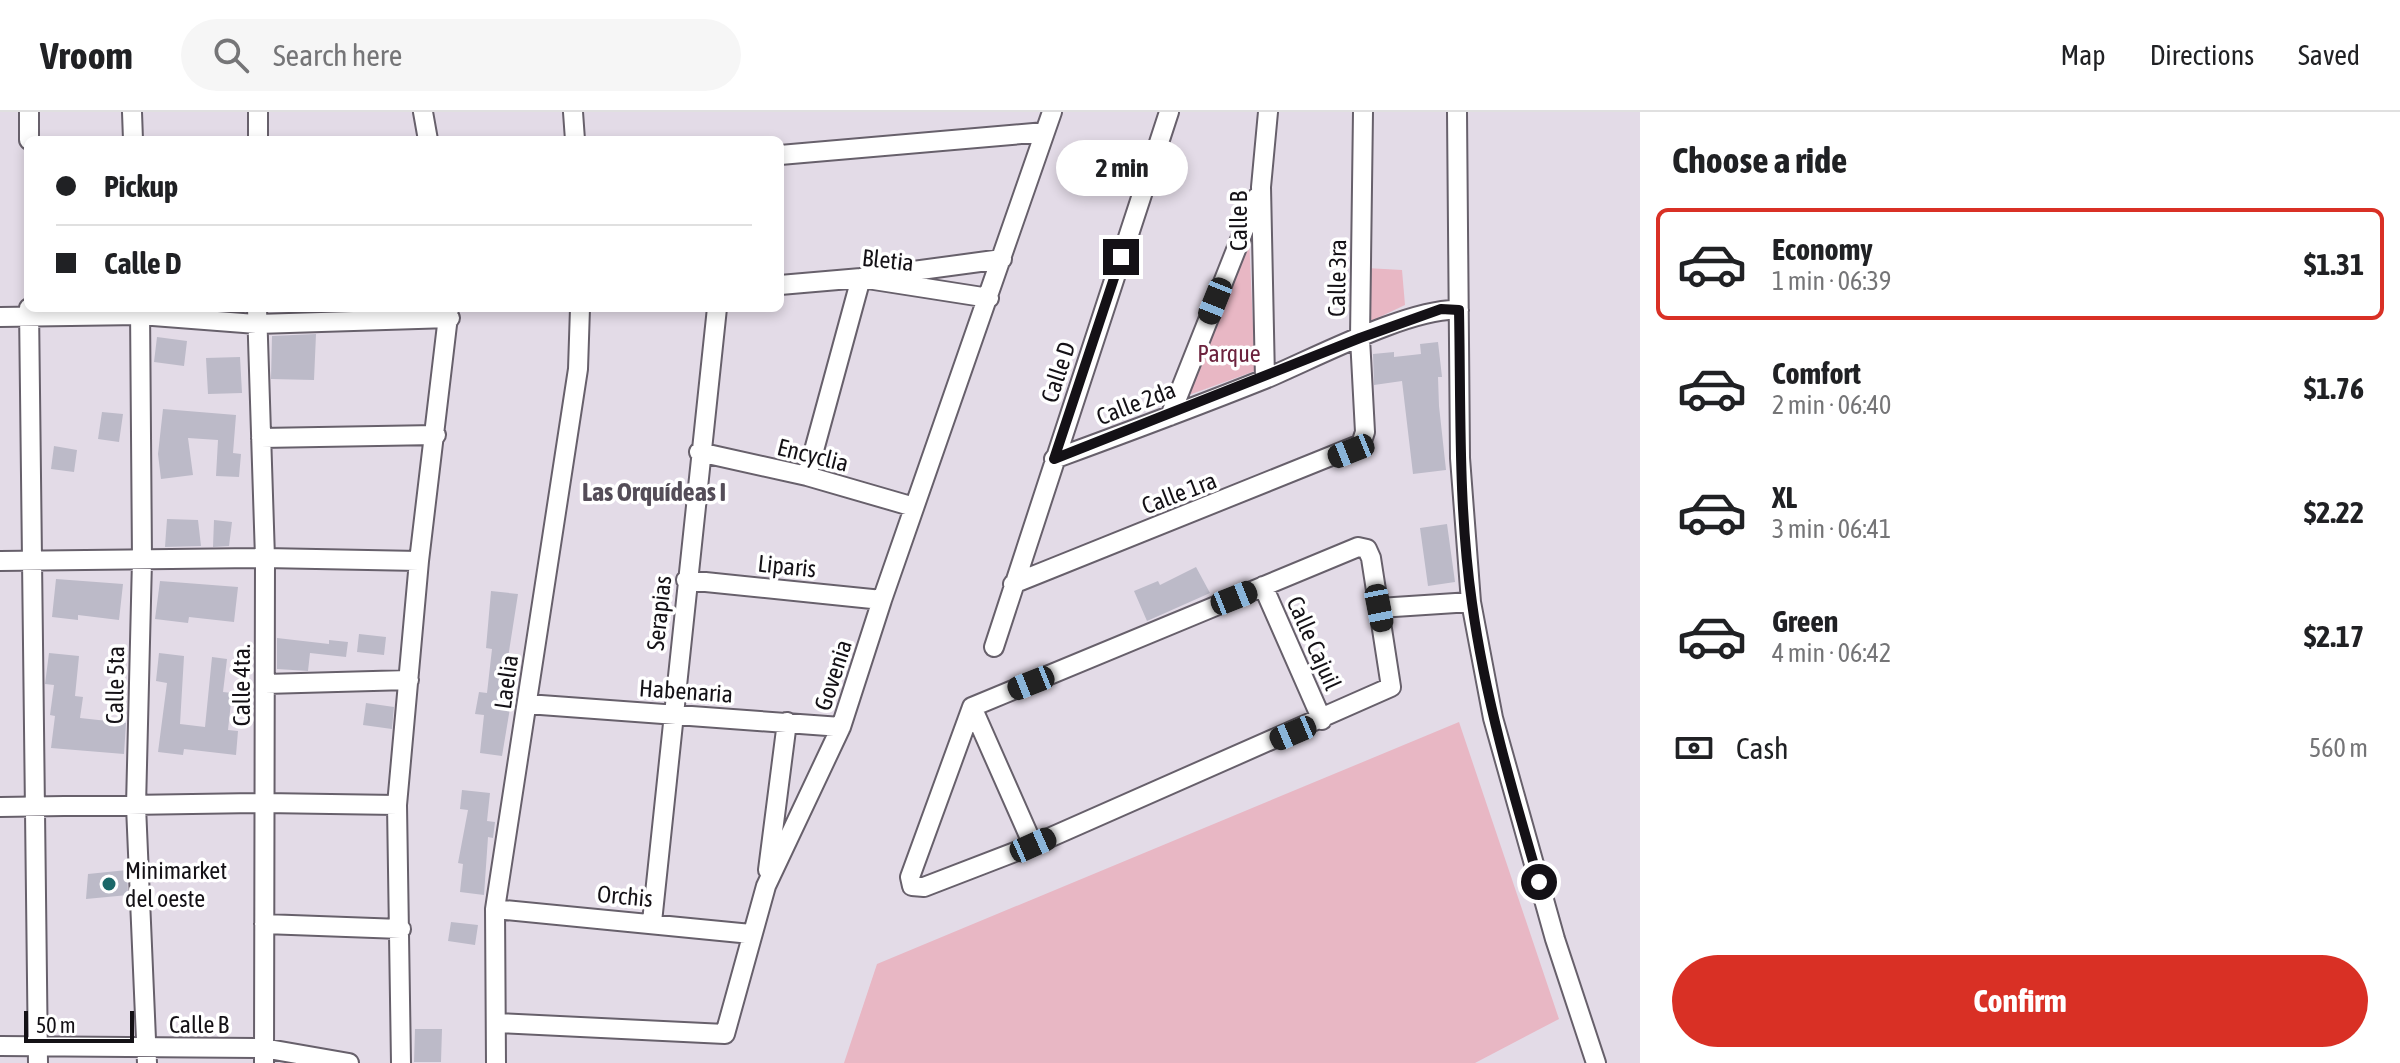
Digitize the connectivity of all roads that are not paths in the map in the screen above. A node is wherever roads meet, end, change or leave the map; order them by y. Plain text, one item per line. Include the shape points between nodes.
1 (29, 112) edge
2 (132, 112) edge
3 (258, 112) edge
4 (423, 112) edge
5 (573, 112) edge
6 (1052, 112) edge
7 (1169, 112) edge
8 (1268, 112) edge
9 (1363, 112) edge
10 (1457, 112) edge
11 (1045, 132) junction
12 (29, 136) edge
13 (133, 136) edge
14 (258, 136) edge
15 (427, 136) edge
16 (575, 136) edge
17 (784, 155) edge
18 (1261, 187) junction
19 (1002, 259) junction
20 (861, 278) junction
21 (784, 285) edge
22 (989, 298) junction
23 (1459, 310) junction
24 (29, 312) edge
25 (140, 312) edge
26 (580, 312) edge
27 (716, 312) edge
28 (450, 313) edge
29 (257, 316) edge
30 (0, 317) edge
31 (1360, 338) junction
32 (1265, 379) junction
33 (1170, 416) junction
34 (436, 435) junction
35 (261, 438) junction
36 (1361, 444) joint
37 (699, 452) junction
38 (1054, 459) junction
39 (807, 476) junction
40 (914, 507) junction
41 (30, 558) junction
42 (265, 558) junction
43 (142, 560) junction
44 (0, 561) edge
45 (419, 561) junction
46 (686, 580) junction
47 (1013, 584) junction
48 (1263, 586) junction
49 (882, 600) junction
50 (1471, 602) junction
51 (1379, 608) junction
52 (994, 647) dead end
53 (409, 680) junction
54 (265, 684) junction
55 (527, 704) junction
56 (972, 707) junction
57 (673, 713) junction
58 (1322, 720) junction
59 (787, 722) junction
60 (841, 727) junction
61 (264, 803) junction
62 (397, 805) junction
63 (136, 806) junction
64 (0, 807) edge
65 (34, 807) junction
66 (1033, 845) junction
67 (766, 886) junction
68 (495, 909) junction
69 (652, 922) junction
70 (264, 924) junction
71 (401, 929) junction
72 (751, 934) junction
73 (498, 1023) junction
74 (0, 1046) edge
75 (38, 1054) edge
76 (147, 1055) edge
77 (264, 1056) edge
78 (349, 1063) edge
79 (401, 1063) edge
80 (496, 1063) edge
81 (1596, 1063) edge

1 - 12 street
2 - 13 street
3 - 14 street
4 - 15 street
5 - 16 street
6 - 11 street, Govenia
7 - 38 street, Calle D
8 - 18 street, Calle B
9 - 31 street, Calle 3ra
10 - 23 street
11 - 17 street
11 - 19 street, Govenia
18 - 32 street, Calle B
18 - 33 street
19 - 20 street
19 - 22 street, Govenia
20 - 21 street, Bletia
20 - 22 street, Bletia
20 - 39 street
22 - 40 street, Govenia
23 - 31 street, Calle 2da via 1441,309
23 - 50 street via 1460,458
24 - 25 street
24 - 30 street
24 - 41 street
25 - 29 street
25 - 43 street, Calle 5ta
26 - 55 street, Laelia via 578,369
27 - 37 street, Serapias
28 - 29 street
28 - 34 street
29 - 35 street, Calle 4ta.
31 - 32 street, Calle 2da
31 - 36 street, Calle 3ra via 1365,432
32 - 33 street, Calle 2da
33 - 38 street, Calle 2da
34 - 35 street
34 - 45 street
35 - 42 street, Calle 4ta.
36 - 47 street, Calle 1ra
37 - 39 street, Encyclia
37 - 46 street, Serapias
38 - 47 street, Calle D
39 - 40 street, Encyclia
40 - 49 street, Govenia
41 - 43 street
41 - 44 street
41 - 65 street
42 - 43 street
42 - 45 street
42 - 54 street, Calle 4ta.
43 - 63 street, Calle 5ta
45 - 53 street
46 - 49 street, Liparis
46 - 57 street, Serapias
47 - 52 street, Calle D
48 - 51 street via 1358,547 1367,549 1371,558
48 - 56 street
48 - 58 street, Calle Cajuil
49 - 60 street, Govenia
50 - 51 street
50 - 81 street via 1500,744
51 - 58 street via 1391,687
53 - 54 street
53 - 62 street
54 - 61 street, Calle 4ta.
55 - 57 street, Habenaria
55 - 68 street, Laelia
56 - 66 street
56 - 66 street via 910,877 912,886 924,887
57 - 59 street, Habenaria
57 - 69 street, Serapias
58 - 66 street
59 - 60 street, Habenaria
59 - 67 street
60 - 67 street, Govenia
61 - 62 street
61 - 63 street
61 - 70 street, Calle 4ta.
62 - 71 street
63 - 65 street
63 - 76 street, Calle 5ta
64 - 65 street
65 - 75 street
67 - 72 street, Govenia
68 - 69 street, Orchis
68 - 73 street, Laelia
69 - 72 street, Orchis
70 - 71 street
70 - 77 street, Calle 4ta.
71 - 79 street
72 - 73 street, Govenia via 725,1034
73 - 80 street, Laelia
74 - 75 street, Calle B
75 - 76 street, Calle B
76 - 77 street, Calle B
77 - 78 street, Calle B

